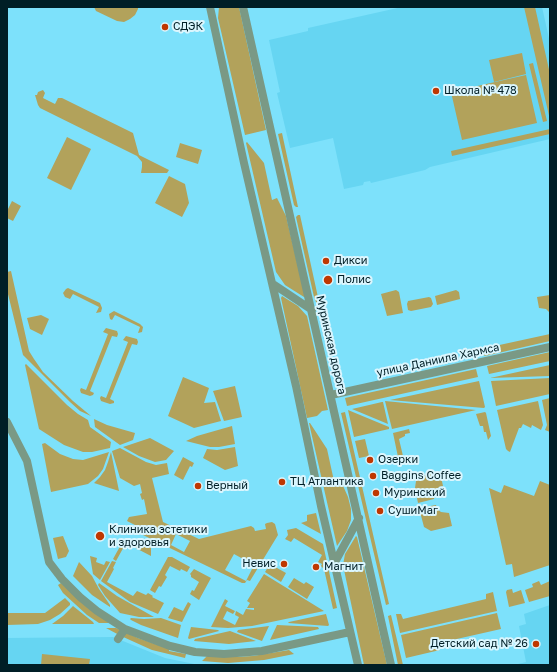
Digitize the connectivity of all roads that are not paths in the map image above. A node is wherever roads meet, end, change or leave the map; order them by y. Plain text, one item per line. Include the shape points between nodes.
1 (244, 7) edge
2 (211, 8) edge
3 (273, 284) junction
4 (312, 310) junction
5 (550, 347) edge
6 (331, 395) junction
7 (7, 422) edge
8 (359, 518) junction
9 (335, 562) junction
10 (125, 629) junction
11 (350, 632) junction
12 (118, 639) dead end
13 (358, 665) edge
14 (391, 665) edge

1 - 4 street, Муринская дорога
2 - 3 street
3 - 4 street
3 - 9 street
4 - 6 street, Муринская дорога
5 - 6 street, улица Даниила Хармса
6 - 8 street, Муринская дорога
7 - 10 street via 27,461 49,562 80,597
8 - 9 street
8 - 14 street, Муринская дорога
9 - 11 street
10 - 11 street via 170,646 195,652 224,654 262,651
10 - 12 street
11 - 13 street

